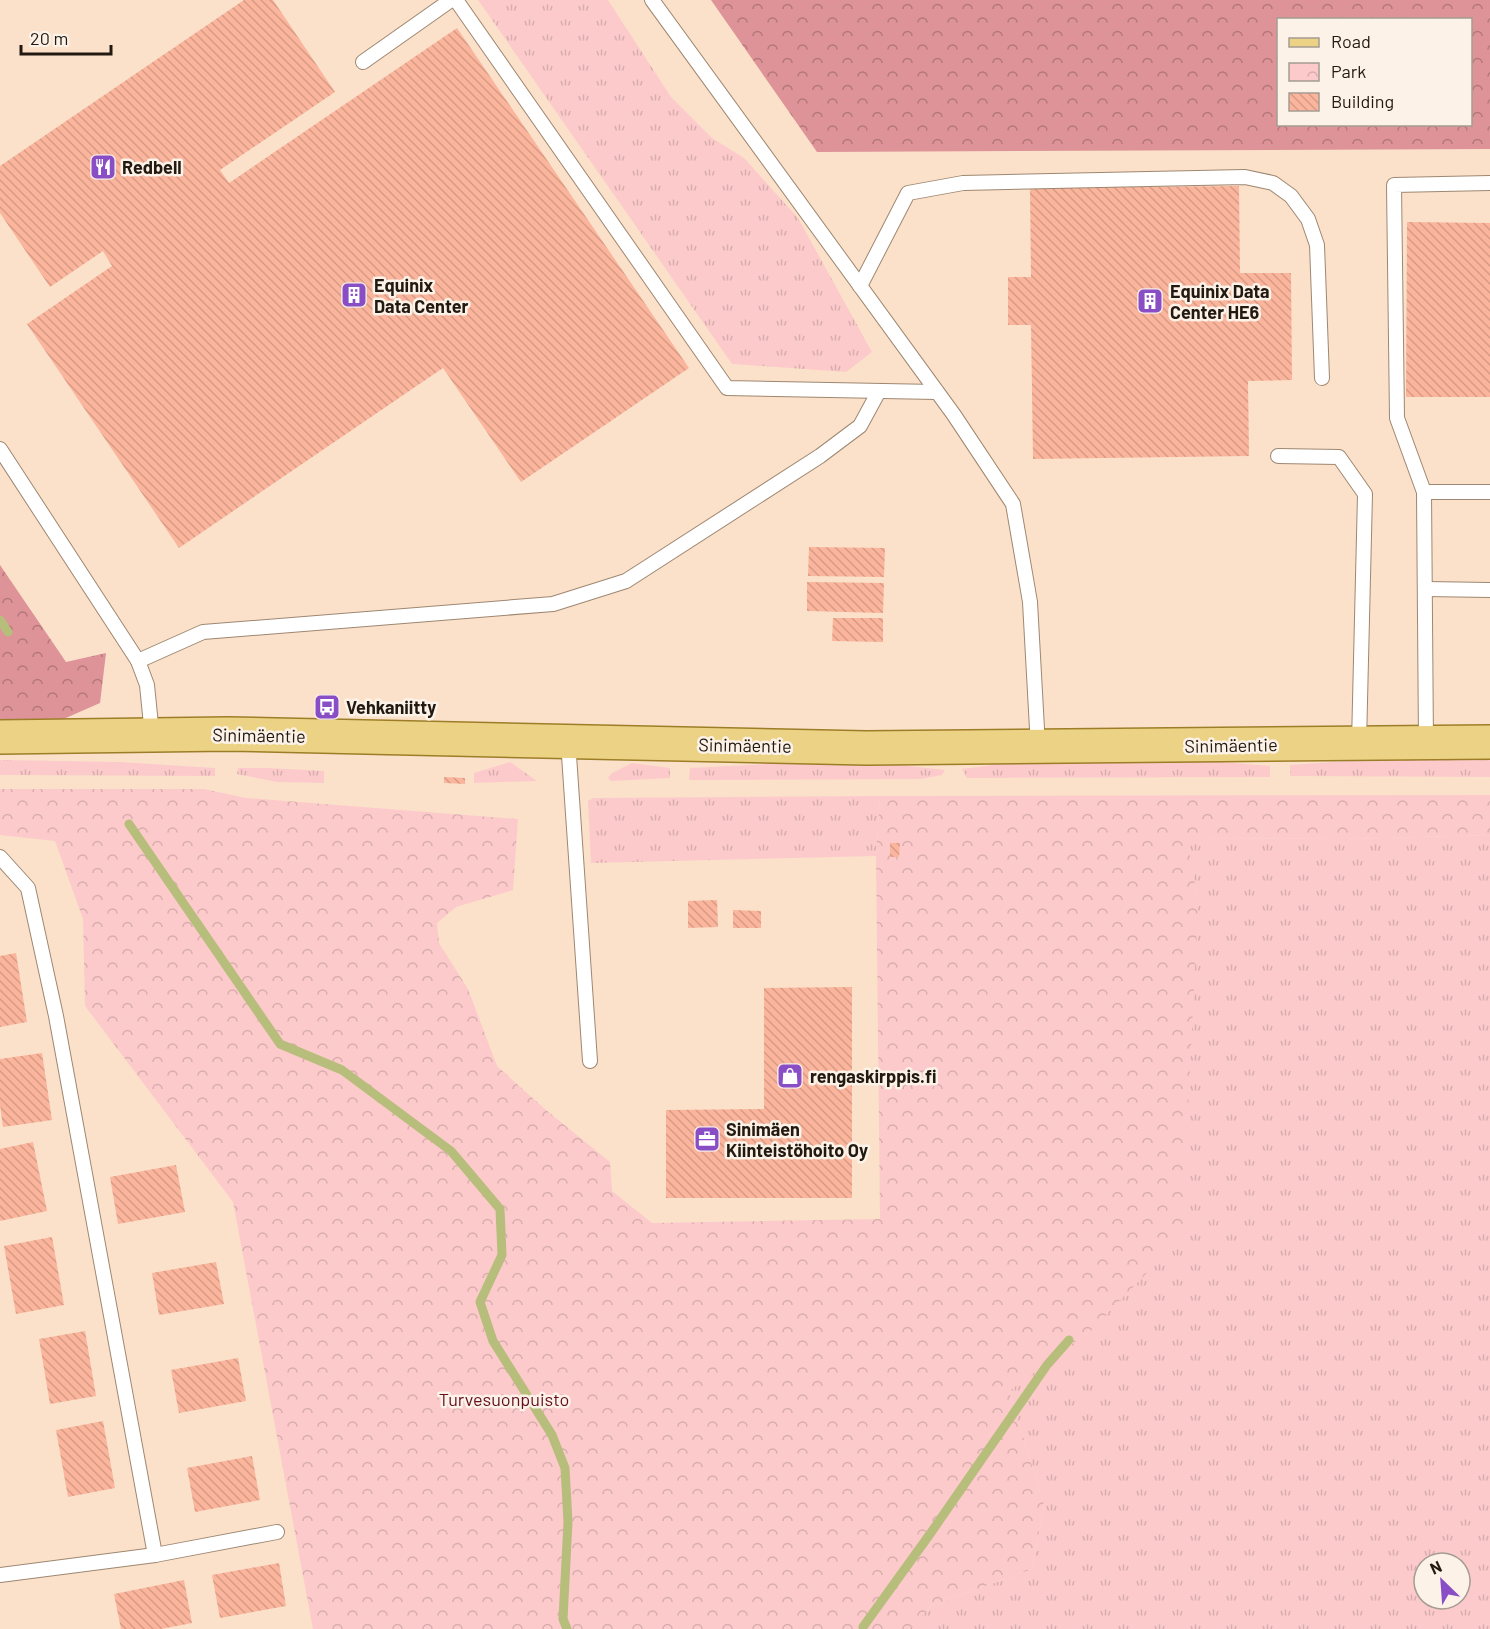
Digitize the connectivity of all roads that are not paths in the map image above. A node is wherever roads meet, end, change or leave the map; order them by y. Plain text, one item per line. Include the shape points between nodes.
1 (451, 0) edge
2 (456, 0) edge
3 (652, 0) edge
4 (363, 62) dead end
5 (1490, 183) edge
6 (860, 286) junction
7 (1322, 378) dead end
8 (879, 391) junction
9 (937, 392) junction
10 (0, 449) edge
11 (1278, 456) dead end
12 (1424, 492) junction
13 (1490, 492) edge
14 (1425, 589) junction
15 (1490, 590) edge
16 (138, 661) junction
17 (152, 735) junction
18 (0, 737) edge
19 (568, 741) junction
20 (1490, 742) edge
21 (1359, 743) junction
22 (1426, 743) junction
23 (1038, 747) junction
24 (0, 857) edge
25 (590, 1061) dead end
26 (277, 1532) dead end
27 (155, 1555) junction
28 (0, 1575) edge

1 - 4 lane
2 - 8 lane via 727,388
3 - 6 lane
5 - 12 lane via 1394,185 1397,418
6 - 7 lane via 908,193 963,183 1245,177 1273,183 1291,196 1308,219 1317,245
6 - 9 lane
8 - 9 lane
8 - 16 lane via 860,426 626,581 553,604 203,632
9 - 23 lane via 1013,504 1030,602
10 - 16 lane
11 - 21 lane via 1340,457 1365,494
12 - 13 lane
12 - 14 lane
14 - 15 lane
14 - 22 lane
16 - 17 lane via 147,686
17 - 18 main road, Sinimäentie
17 - 19 main road, Sinimäentie
19 - 23 main road, Sinimäentie via 866,748
19 - 25 lane
20 - 22 main road, Sinimäentie
21 - 22 main road, Sinimäentie
21 - 23 main road, Sinimäentie
24 - 27 lane via 28,888 58,1028
26 - 27 lane
27 - 28 lane

